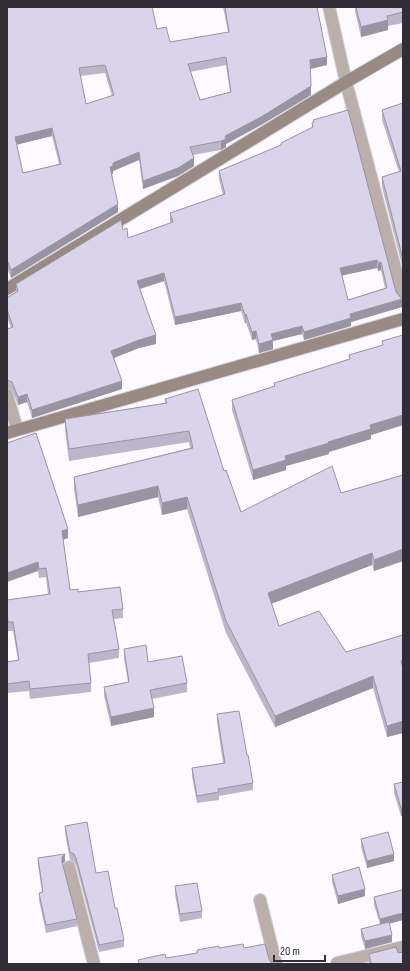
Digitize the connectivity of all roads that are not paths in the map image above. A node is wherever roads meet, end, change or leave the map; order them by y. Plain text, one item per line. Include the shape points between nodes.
1 (329, 7) edge
2 (403, 49) edge
3 (346, 82) junction
4 (7, 289) edge
5 (403, 298) edge
6 (403, 319) edge
7 (7, 395) edge
8 (12, 431) edge
9 (69, 867) dead end
10 (260, 900) dead end
11 (403, 947) edge
12 (94, 964) edge
13 (276, 964) edge
14 (336, 964) edge

1 - 3 street
2 - 3 street
3 - 4 street
3 - 5 street
6 - 8 street
7 - 8 street
9 - 12 street
10 - 13 street
11 - 14 street

